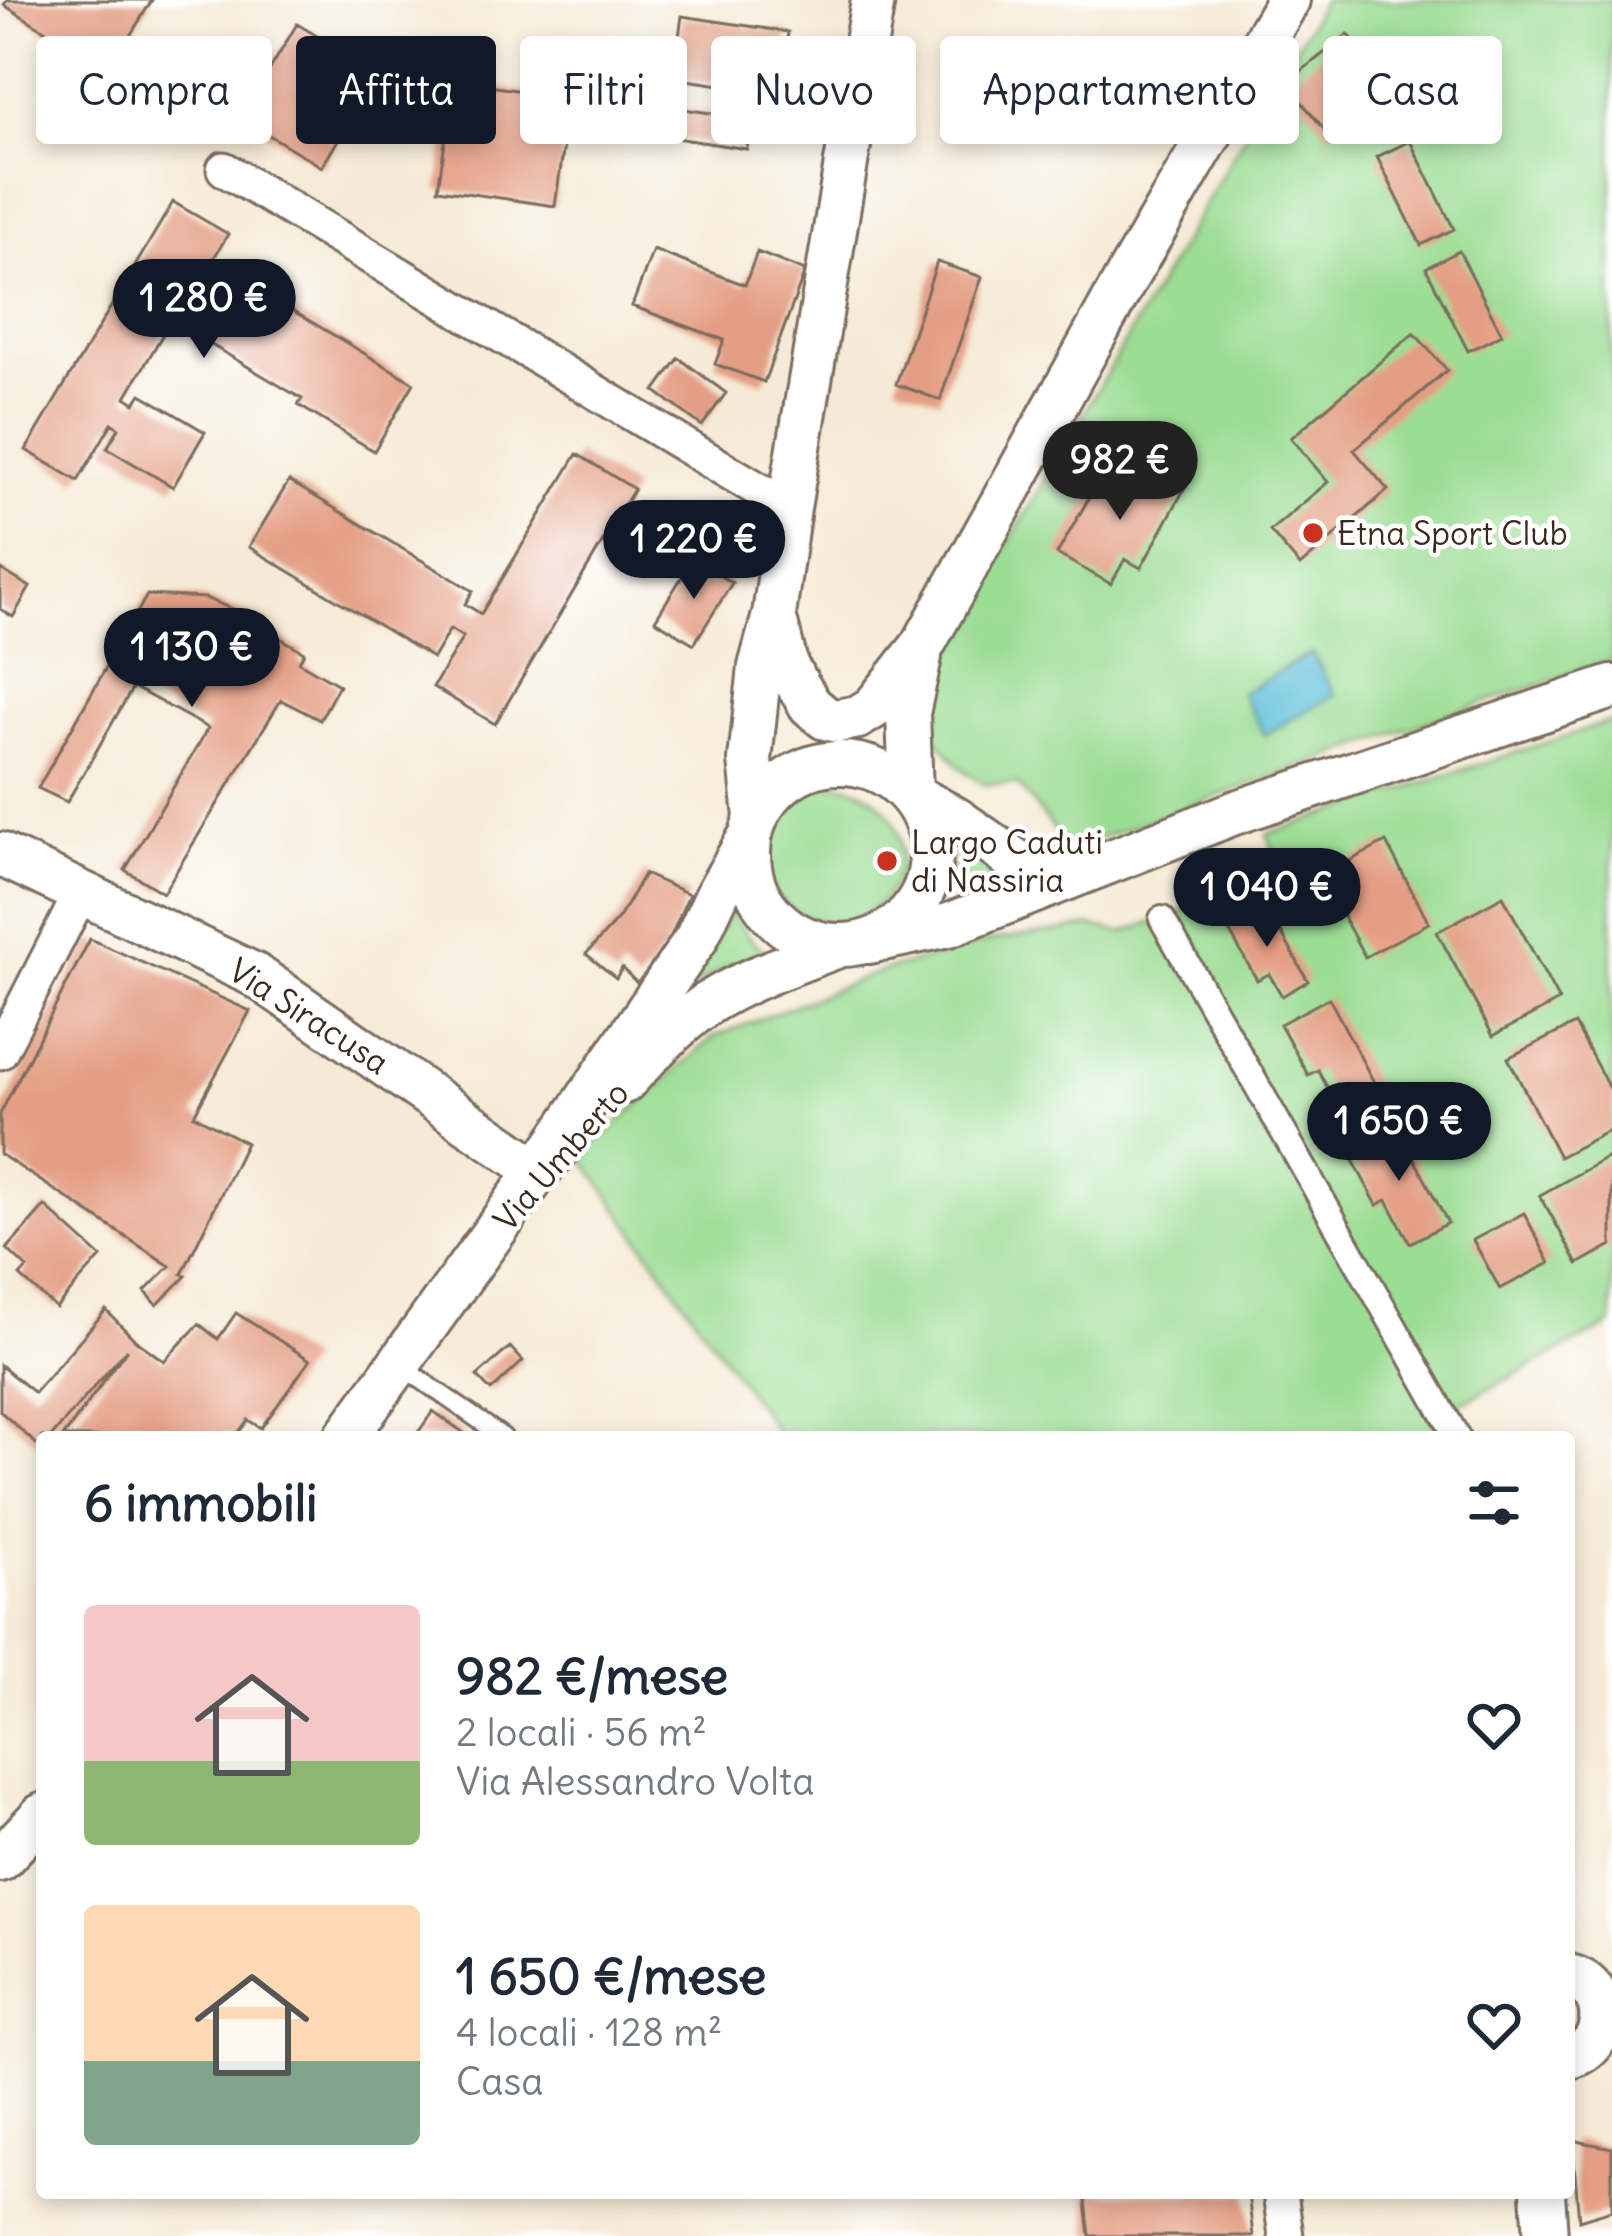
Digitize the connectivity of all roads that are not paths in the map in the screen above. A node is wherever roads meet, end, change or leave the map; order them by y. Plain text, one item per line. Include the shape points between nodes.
1 (873, 0) edge
2 (1288, 0) edge
3 (224, 169) dead end
4 (789, 508) junction
5 (774, 615) junction
6 (923, 645) junction
7 (1612, 687) edge
8 (840, 732) junction
9 (911, 794) junction
10 (752, 827) junction
11 (0, 854) edge
12 (1080, 873) junction
13 (81, 892) junction
14 (1162, 920) dead end
15 (853, 944) junction
16 (0, 1052) edge
17 (538, 1171) junction
18 (399, 1364) junction
19 (350, 1431) edge
20 (494, 1431) edge
21 (1454, 1431) edge
22 (36, 1821) edge
23 (0, 1860) edge
24 (1583, 1981) edge
25 (1587, 2052) edge
26 (1281, 2199) edge
27 (1543, 2199) edge
28 (1286, 2236) edge
29 (1546, 2236) edge

1 - 4 street
2 - 6 street
3 - 4 street
4 - 5 street
5 - 8 street via 787,668
5 - 10 street via 750,760
6 - 8 street via 874,707
6 - 9 street via 908,712
7 - 12 street
8 - 9 street
8 - 10 street via 838,762 778,785
9 - 12 street via 1023,866
9 - 15 street via 927,826 927,882 894,928
10 - 15 street via 749,870 779,924 807,940
10 - 17 street via 696,939
11 - 13 street, Via Siracusa
12 - 15 street via 949,925
13 - 16 street
13 - 17 street, Via Siracusa via 255,975
14 - 21 street
15 - 17 street, Via Umberto via 707,1004
17 - 18 street, Via Umberto
18 - 19 street, Via Umberto
18 - 20 lane
22 - 23 street
24 - 25 street via 1605,2004 1606,2017
26 - 28 street
27 - 29 street

